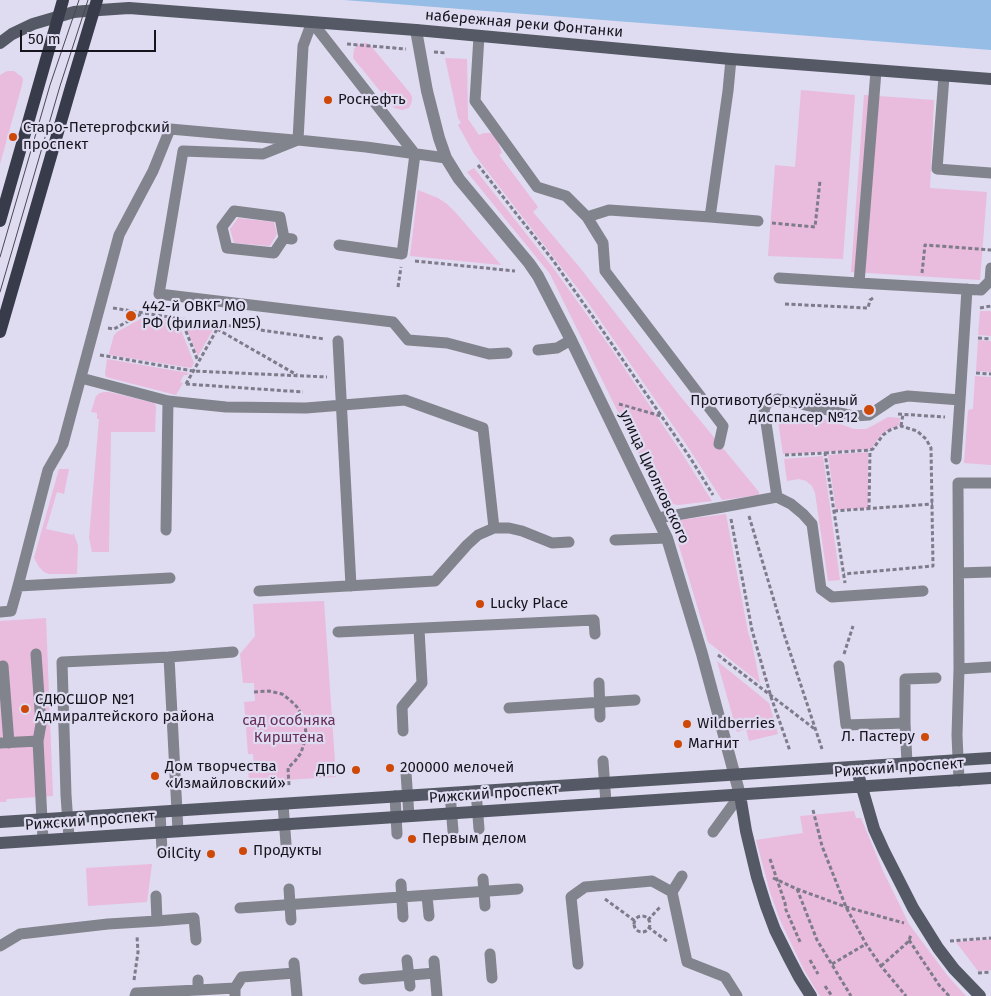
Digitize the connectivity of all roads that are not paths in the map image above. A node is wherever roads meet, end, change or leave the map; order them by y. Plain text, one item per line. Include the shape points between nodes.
1 (63, 0) edge
2 (95, 5) edge
3 (58, 17) junction
4 (312, 22) junction
5 (416, 30) junction
6 (479, 36) junction
7 (0, 43) edge
8 (731, 59) junction
9 (876, 71) junction
10 (944, 76) junction
11 (991, 79) edge
12 (298, 140) junction
13 (415, 154) junction
14 (446, 158) junction
15 (991, 174) edge
16 (587, 216) junction
17 (710, 218) junction
18 (0, 221) edge
19 (758, 221) road end
20 (288, 238) joint
21 (339, 246) dead end
22 (991, 268) edge
23 (779, 278) dead end
24 (859, 283) junction
25 (967, 289) junction
26 (0, 332) edge
27 (571, 340) junction
28 (338, 341) road end
29 (538, 350) dead end
30 (507, 353) dead end
31 (81, 378) junction
32 (960, 400) junction
33 (171, 401) junction
34 (342, 405) junction
35 (719, 444) dead end
36 (956, 459) dead end
37 (991, 482) edge
38 (777, 497) junction
39 (658, 518) junction
40 (494, 528) junction
41 (166, 530) dead end
42 (667, 538) junction
43 (615, 540) dead end
44 (569, 542) dead end
45 (991, 572) edge
46 (959, 573) junction
47 (170, 578) dead end
48 (18, 586) junction
49 (351, 586) junction
50 (258, 591) dead end
51 (923, 591) dead end
52 (0, 612) edge
53 (419, 629) junction
54 (338, 632) dead end
55 (595, 634) dead end
56 (232, 652) dead end
57 (36, 654) dead end
58 (170, 657) junction
59 (3, 666) dead end
60 (839, 666) road end
61 (991, 667) edge
62 (959, 669) junction
63 (936, 678) dead end
64 (599, 682) dead end
65 (635, 700) dead end
66 (600, 703) junction
67 (510, 708) dead end
68 (600, 717) dead end
69 (905, 723) junction
70 (403, 731) dead end
71 (38, 741) junction
72 (4, 743) edge
73 (991, 758) edge
74 (958, 760) junction
75 (603, 761) dead end
76 (907, 764) junction
77 (856, 766) junction
78 (406, 773) dead end
79 (735, 774) junction
80 (991, 778) edge
81 (959, 780) junction
82 (604, 783) junction
83 (861, 787) junction
84 (476, 791) junction
85 (450, 793) junction
86 (740, 794) junction
87 (401, 796) junction
88 (606, 803) junction
89 (283, 804) junction
90 (176, 811) junction
91 (160, 812) junction
92 (478, 812) junction
93 (451, 813) junction
94 (403, 817) junction
95 (68, 818) junction
96 (42, 820) junction
97 (0, 822) edge
98 (285, 824) junction
99 (479, 829) dead end
100 (178, 831) junction
101 (453, 831) dead end
102 (161, 832) junction
103 (713, 832) dead end
104 (398, 834) dead end
105 (69, 838) junction
106 (43, 840) junction
107 (0, 843) edge
108 (286, 844) dead end
109 (162, 851) dead end
110 (682, 876) dead end
111 (483, 879) dead end
112 (456, 881) dead end
113 (400, 884) dead end
114 (289, 889) dead end
115 (518, 889) dead end
116 (484, 892) junction
117 (672, 892) junction
118 (457, 893) junction
119 (156, 896) dead end
120 (427, 896) junction
121 (401, 897) junction
122 (290, 905) junction
123 (485, 906) dead end
124 (240, 908) dead end
125 (429, 916) dead end
126 (403, 918) dead end
127 (291, 920) dead end
128 (157, 921) junction
129 (196, 940) dead end
130 (0, 946) edge
131 (490, 954) dead end
132 (407, 960) dead end
133 (434, 961) dead end
134 (578, 964) dead end
135 (435, 973) junction
136 (492, 978) dead end
137 (364, 979) dead end
138 (409, 981) junction
139 (235, 992) edge
140 (135, 994) edge
141 (297, 996) edge
142 (438, 996) edge
143 (737, 996) edge
144 (811, 996) edge
145 (980, 996) edge

1 - 3 main road
2 - 3 main road, набережная реки Фонтанки
2 - 4 main road, набережная реки Фонтанки
2 - 26 main road
3 - 7 main road, набережная реки Фонтанки via 33,24
3 - 18 main road
4 - 5 main road, набережная реки Фонтанки
4 - 12 lane via 303,46
4 - 13 lane
5 - 6 main road, набережная реки Фонтанки
5 - 14 street, улица Циолковского via 427,92
6 - 8 main road, набережная реки Фонтанки
6 - 16 lane via 475,101 537,187 566,196
8 - 9 main road, набережная реки Фонтанки
8 - 17 lane
9 - 10 main road, набережная реки Фонтанки
9 - 24 lane
10 - 11 main road, набережная реки Фонтанки
10 - 15 lane via 937,169
12 - 13 lane
12 - 30 lane via 263,154 183,151 159,294 393,322 408,340 447,343 489,354
12 - 31 lane via 170,129 153,171 120,235
13 - 14 lane
13 - 21 lane via 402,254
14 - 27 street, улица Циолковского via 459,179 529,263
16 - 17 lane via 609,210
16 - 35 lane via 603,243 605,271 723,426
17 - 19 lane
20 - 20 lane via 274,253 227,248 222,227 234,211 280,217
22 - 25 lane via 990,281 981,290
23 - 24 lane
24 - 25 lane
25 - 32 lane
27 - 29 lane via 557,348
27 - 39 street, улица Циолковского
28 - 34 lane
31 - 33 lane
31 - 48 lane via 63,444 48,470
32 - 36 lane
32 - 38 lane via 908,396 893,399 869,415 854,416 778,398 768,402 764,409
33 - 34 lane via 226,407
33 - 41 lane
34 - 40 lane via 405,400 483,428
34 - 49 lane
37 - 46 lane via 958,483
38 - 39 lane
38 - 51 lane via 797,509 812,524 821,589 832,597
39 - 42 street, улица Циолковского
40 - 44 lane via 522,531 552,543
40 - 49 lane via 478,535 435,581
42 - 43 lane
42 - 79 street, улица Циолковского
45 - 46 lane
46 - 62 lane
47 - 48 lane
48 - 52 lane via 11,611
49 - 50 lane
53 - 54 lane
53 - 55 lane via 594,620
53 - 70 lane via 422,683 402,707
56 - 58 lane
57 - 71 lane via 41,724
58 - 90 lane
58 - 95 lane via 62,662
59 - 72 lane
60 - 69 lane via 846,725
61 - 62 lane
62 - 74 lane
63 - 69 lane via 905,679
64 - 66 lane
65 - 66 lane
66 - 67 lane
66 - 68 lane
69 - 76 lane
71 - 72 lane
71 - 96 lane
73 - 74 main road, Рижский проспект
74 - 76 main road, Рижский проспект
74 - 81 lane
75 - 82 lane
76 - 77 main road, Рижский проспект
77 - 79 main road, Рижский проспект
77 - 83 main road
78 - 87 lane
79 - 82 main road, Рижский проспект
79 - 86 street, улица Циолковского
80 - 81 main road, Рижский проспект
81 - 83 main road, Рижский проспект
82 - 84 main road, Рижский проспект
82 - 88 lane
83 - 86 main road, Рижский проспект
83 - 145 main road via 874,829 913,908 954,969
84 - 85 main road, Рижский проспект
84 - 92 lane
85 - 87 main road, Рижский проспект
85 - 93 lane
86 - 88 main road, Рижский проспект
86 - 103 lane
86 - 144 main road, улица Циолковского via 746,831 766,906 785,951
87 - 89 main road, Рижский проспект
87 - 94 lane
88 - 92 main road, Рижский проспект
89 - 90 main road, Рижский проспект
89 - 98 lane
90 - 91 main road, Рижский проспект
90 - 100 lane
91 - 95 main road, Рижский проспект
91 - 102 lane
92 - 93 main road, Рижский проспект
92 - 99 lane
93 - 94 main road, Рижский проспект
93 - 101 lane
94 - 98 main road, Рижский проспект
94 - 104 lane
95 - 96 main road, Рижский проспект
95 - 105 lane
96 - 97 main road, Рижский проспект
96 - 106 lane
98 - 100 main road, Рижский проспект
98 - 108 lane
100 - 102 main road, Рижский проспект
102 - 105 main road, Рижский проспект
102 - 109 lane
105 - 106 main road, Рижский проспект
106 - 107 main road, Рижский проспект
110 - 117 lane
111 - 116 lane
112 - 118 lane
113 - 121 lane
114 - 122 lane
115 - 116 lane
116 - 118 lane
116 - 123 lane
117 - 134 lane via 652,881 585,887 571,897
117 - 143 lane via 687,962 725,977
118 - 120 lane
119 - 128 lane
120 - 121 lane
120 - 125 lane
121 - 122 lane
121 - 126 lane
122 - 124 lane
122 - 127 lane
128 - 129 lane via 194,918
128 - 130 lane via 20,934
131 - 136 lane
132 - 138 lane
133 - 135 lane
135 - 138 lane
135 - 142 lane
137 - 138 lane
139 - 140 lane via 198,985
139 - 141 lane via 242,977 295,968

